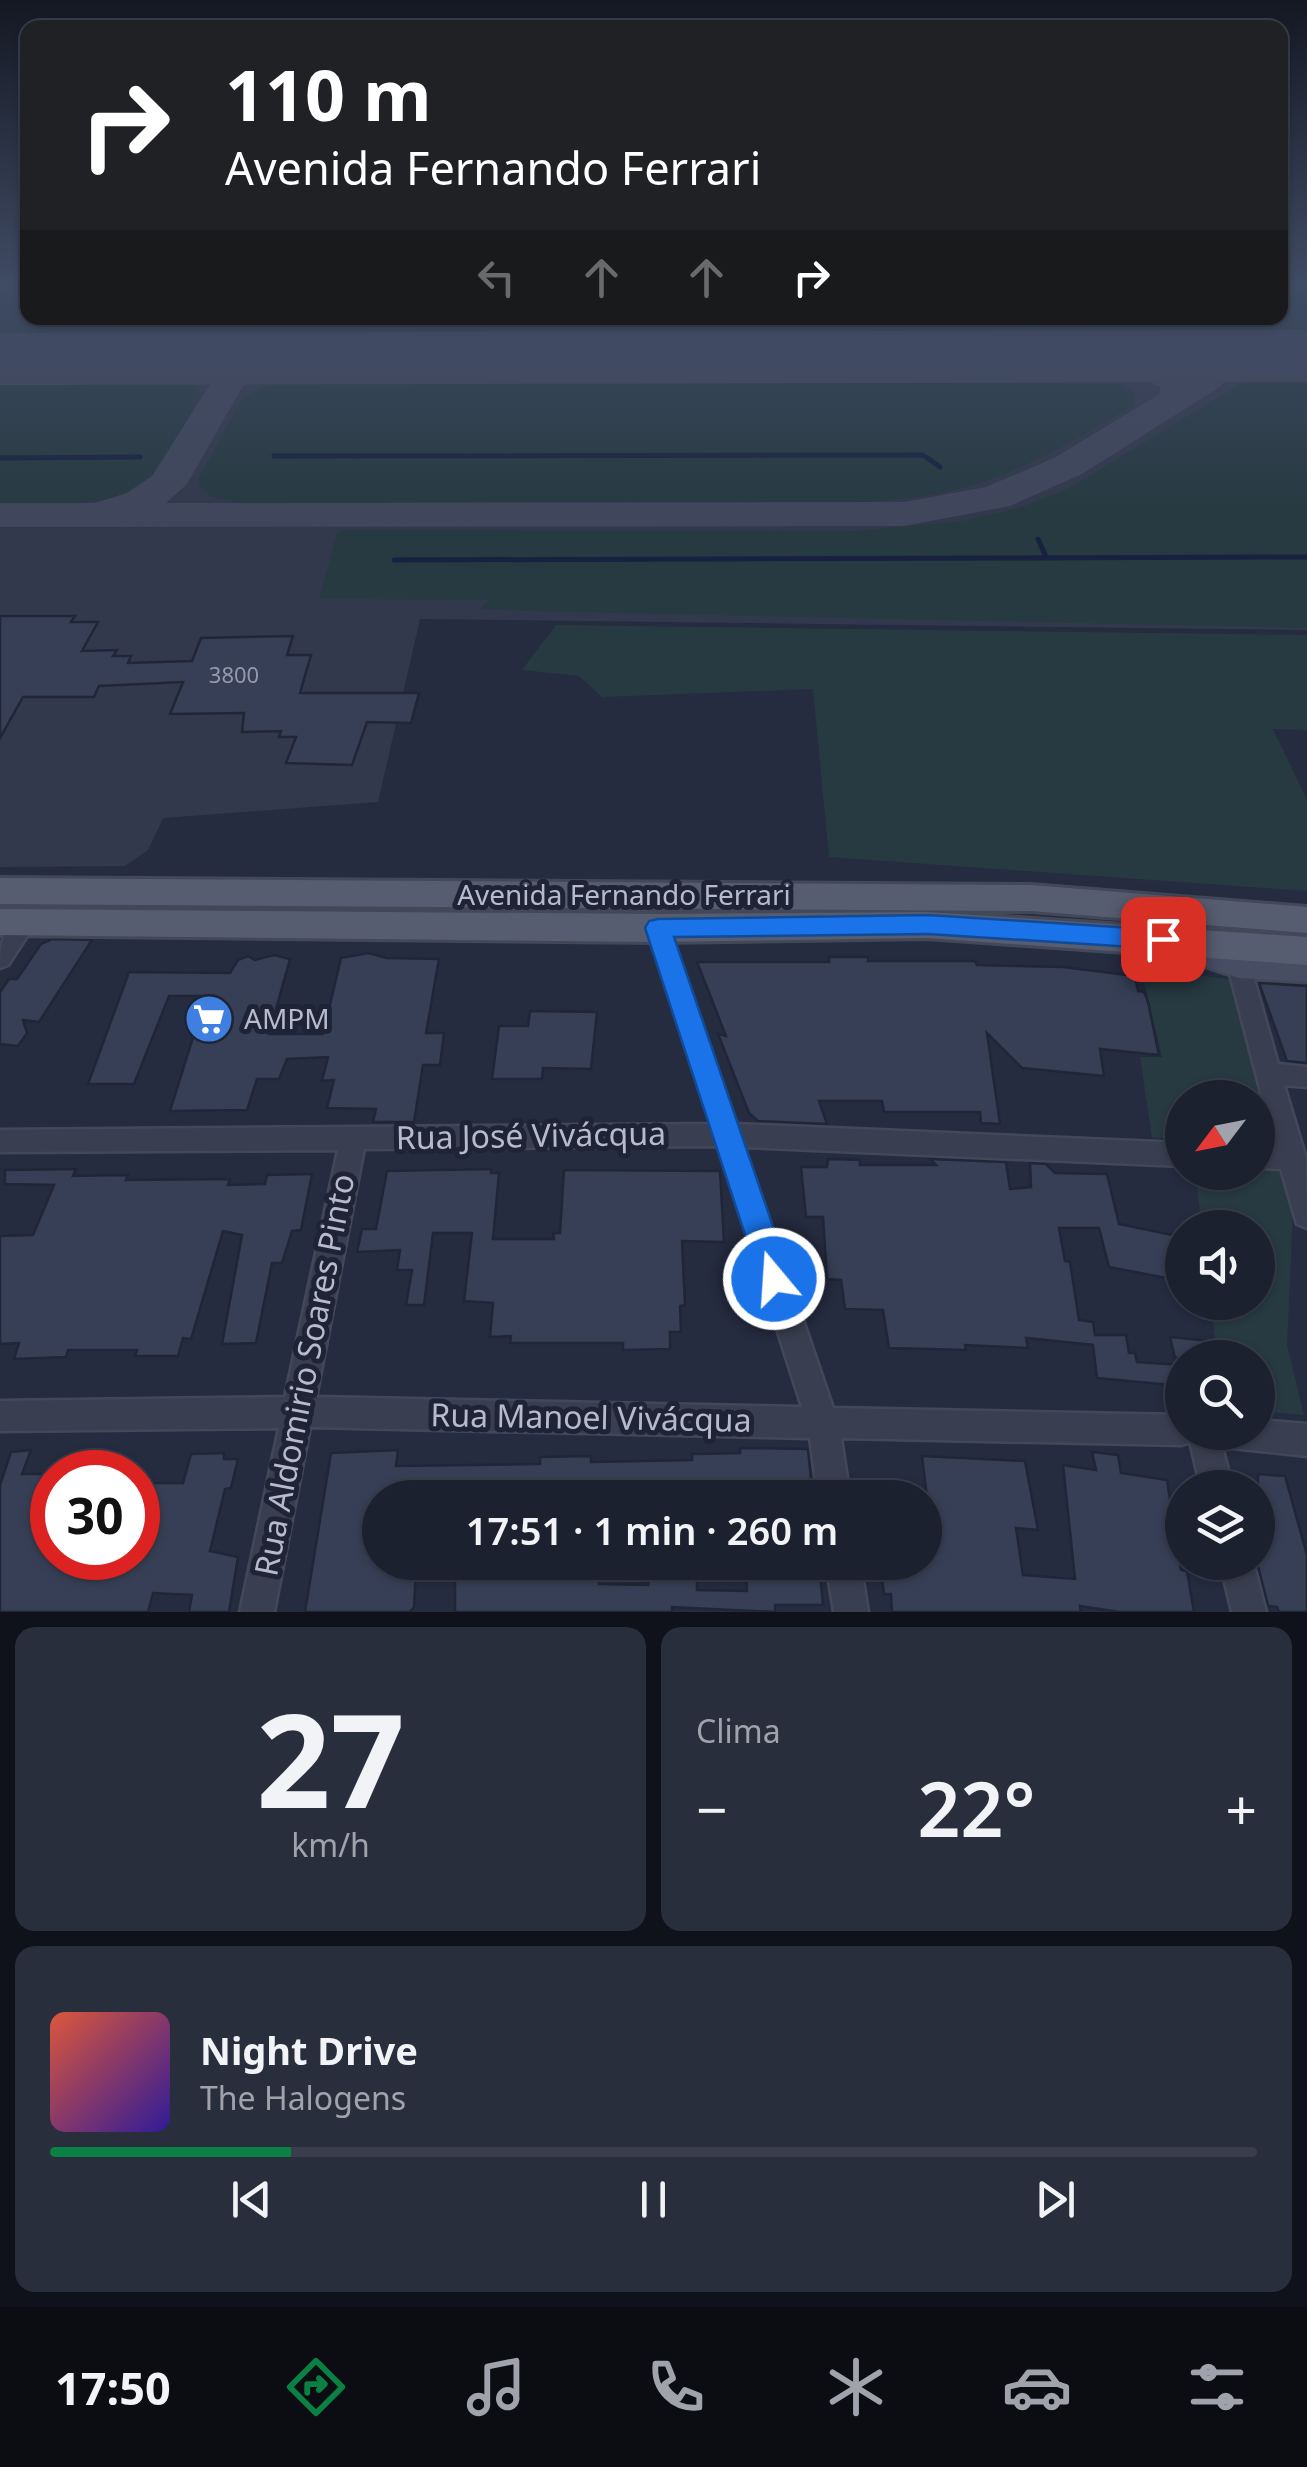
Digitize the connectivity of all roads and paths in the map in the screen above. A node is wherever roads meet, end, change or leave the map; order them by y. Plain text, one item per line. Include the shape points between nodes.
1 (0, 890) edge
2 (114, 894) junction
3 (605, 894) junction
4 (1307, 920) edge
5 (13, 922) edge
6 (658, 928) junction
7 (1307, 950) edge
8 (1236, 955) junction
9 (0, 959) edge
10 (1307, 969) edge
11 (1268, 1073) junction
12 (1307, 1076) edge
13 (726, 1134) junction
14 (352, 1138) junction
15 (0, 1140) edge
16 (1165, 1153) edge
17 (1275, 1157) edge
18 (1293, 1158) junction
19 (1307, 1215) edge
20 (299, 1412) junction
21 (0, 1416) edge
22 (823, 1423) junction
23 (1165, 1430) edge
24 (1275, 1437) edge
25 (1307, 1440) edge
26 (831, 1480) edge
27 (846, 1580) edge
28 (1241, 1580) edge
29 (256, 1612) edge
30 (850, 1612) edge
31 (1249, 1612) edge

1 - 2 main road, Avenida Fernando Ferrari
2 - 3 main road, Avenida Fernando Ferrari
2 - 5 main road
3 - 4 main road, Avenida Fernando Ferrari via 1031,898
3 - 6 main road
5 - 6 main road, Avenida Fernando Ferrari
5 - 9 street
6 - 8 main road, Avenida Fernando Ferrari via 928,925 1163,939
6 - 13 street
7 - 8 main road, Avenida Fernando Ferrari
8 - 10 street, Avenida Fernando Ferrari
8 - 11 street
11 - 12 street
11 - 18 street
13 - 14 street, Rua José Vivácqua
13 - 16 street, Rua José Vivácqua
13 - 22 street
14 - 15 street, Rua José Vivácqua
14 - 20 street, Rua Aldomirio Soares Pinto
17 - 18 street
18 - 19 street
20 - 21 street, Rua Manoel Vivácqua
20 - 22 street, Rua Manoel Vivácqua
20 - 29 street, Rua Aldomirio Soares Pinto
22 - 23 street, Rua Manoel Vivácqua
22 - 26 street
24 - 25 street
27 - 30 street
28 - 31 street

